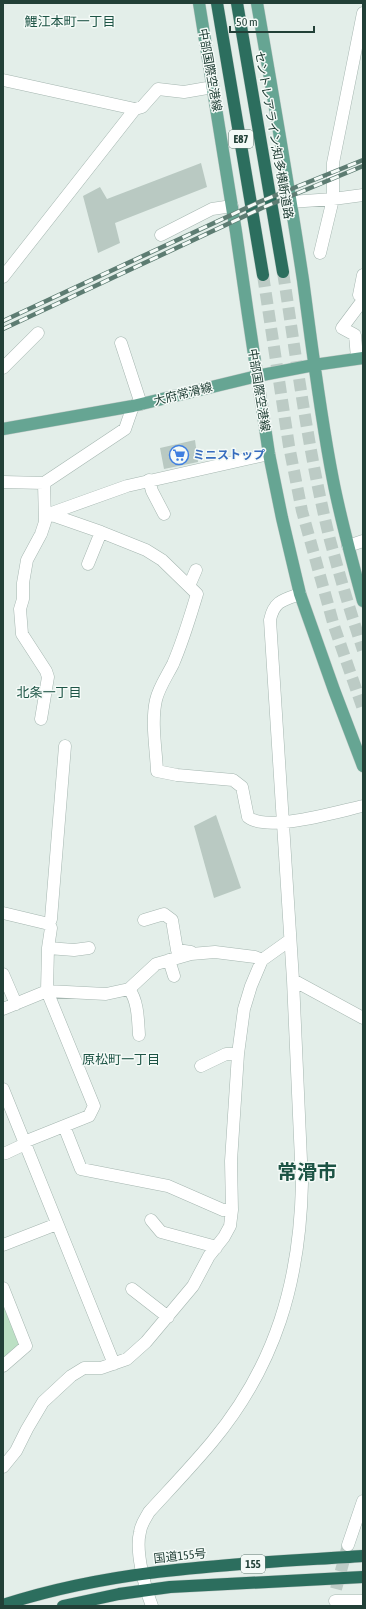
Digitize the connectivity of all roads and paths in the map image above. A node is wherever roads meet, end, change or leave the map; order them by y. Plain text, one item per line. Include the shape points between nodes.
1 (199, 3) edge
2 (217, 3) edge
3 (237, 3) edge
4 (257, 3) edge
5 (363, 14) edge
6 (3, 80) edge
7 (213, 87) junction
8 (135, 109) junction
9 (363, 195) edge
10 (333, 199) junction
11 (290, 202) junction
12 (232, 206) junction
13 (160, 235) dead end
14 (320, 253) dead end
15 (283, 272) tunnel mouth
16 (263, 275) tunnel mouth
17 (363, 275) edge
18 (3, 277) edge
19 (363, 299) edge
20 (38, 333) dead end
21 (359, 335) edge
22 (121, 343) dead end
23 (360, 358) edge
24 (314, 365) junction
25 (3, 368) edge
26 (257, 376) junction
27 (137, 405) junction
28 (3, 429) edge
29 (269, 454) junction
30 (150, 480) junction
31 (3, 482) edge
32 (44, 483) junction
33 (164, 514) dead end
34 (46, 515) junction
35 (100, 532) junction
36 (363, 541) edge
37 (348, 546) junction
38 (88, 564) dead end
39 (196, 570) dead end
40 (189, 586) junction
41 (300, 594) junction
42 (363, 601) edge
43 (41, 719) dead end
44 (64, 746) dead end
45 (363, 766) edge
46 (363, 806) edge
47 (283, 822) junction
48 (3, 913) edge
49 (144, 920) dead end
50 (49, 924) junction
51 (290, 940) junction
52 (48, 948) junction
53 (89, 948) dead end
54 (191, 954) junction
55 (169, 960) junction
56 (262, 960) junction
57 (3, 974) edge
58 (174, 976) dead end
59 (293, 980) junction
60 (129, 989) junction
61 (47, 991) junction
62 (16, 1004) junction
63 (3, 1009) edge
64 (363, 1018) edge
65 (139, 1035) dead end
66 (238, 1054) junction
67 (201, 1066) dead end
68 (3, 1090) edge
69 (64, 1126) junction
70 (24, 1143) junction
71 (6, 1153) dead end
72 (232, 1210) junction
73 (151, 1220) dead end
74 (57, 1224) junction
75 (3, 1245) edge
76 (216, 1248) junction
77 (3, 1288) edge
78 (132, 1289) dead end
79 (168, 1317) junction
80 (114, 1364) junction
81 (3, 1366) edge
82 (3, 1467) edge
83 (363, 1501) edge
84 (348, 1545) tunnel mouth
85 (363, 1556) edge
86 (142, 1574) junction
87 (363, 1577) edge
88 (146, 1590) junction
89 (336, 1599) edge
90 (363, 1601) edge
91 (3, 1605) edge
92 (63, 1606) edge
93 (152, 1606) edge

1 - 7 main road, 中部国際空港線
2 - 16 highway, E87
3 - 15 highway, セントレアライン;知多横断道路 / E87
4 - 11 main road
5 - 10 street via 333,163
6 - 8 street
7 - 8 street via 184,92 158,89 142,107
7 - 12 main road, 中部国際空港線
8 - 18 street
9 - 10 street
10 - 11 street
10 - 14 street
11 - 24 main road
12 - 13 street via 212,209
12 - 26 main road, 中部国際空港線
17 - 19 street via 359,295
19 - 21 street via 342,328
20 - 25 street
21 - 23 street
22 - 27 street
23 - 24 main road, 大府常滑線
24 - 26 main road, 大府常滑線
24 - 37 main road via 333,480
26 - 27 main road, 大府常滑線
26 - 29 main road, 中部国際空港線
27 - 28 main road, 大府常滑線
27 - 32 street via 125,429
29 - 30 street
29 - 41 main road, 中部国際空港線
30 - 33 street via 152,491
30 - 34 street
31 - 32 street
32 - 34 street
34 - 35 street
34 - 43 street via 41,534 27,560 23,583 24,599 20,609 22,634 48,677
35 - 38 street
35 - 40 street via 146,550 162,560
36 - 37 street
37 - 42 main road
39 - 40 street
40 - 47 street via 197,594 172,664 156,699 154,714 157,771 233,780 242,787 248,817 253,821
41 - 45 main road, 中部国際空港線
41 - 47 street via 280,601 272,609 270,620
44 - 50 street
46 - 47 street
47 - 51 street
48 - 50 street
49 - 54 street via 164,914 172,920 177,950 190,951
50 - 52 street via 51,928
51 - 56 street
51 - 59 street
52 - 53 street
52 - 61 street
54 - 55 street
54 - 56 street via 214,952
55 - 58 street
55 - 60 street via 151,965
56 - 66 street via 244,1009
57 - 62 street
59 - 64 street
59 - 86 street via 302,1183 302,1213 293,1276 276,1334 248,1390 213,1442 143,1522 138,1546
60 - 61 street via 106,994
60 - 65 street via 134,996
61 - 62 street
61 - 69 street via 94,1106 89,1116
62 - 63 street
66 - 67 street via 226,1054
66 - 72 street via 231,1161
68 - 70 street
69 - 70 street
69 - 72 street via 81,1169 168,1186 223,1210
70 - 71 street
70 - 74 street
72 - 76 street via 230,1226
73 - 76 street via 161,1232
74 - 75 street
74 - 80 street
76 - 79 street via 193,1286
77 - 81 street via 26,1346
78 - 79 street
79 - 80 street via 127,1359
80 - 82 street via 101,1368 84,1368 71,1376 43,1402 16,1451
83 - 84 street
85 - 86 highway, 国道155号 / 155
86 - 88 street
86 - 91 highway, 国道155号 / 155 via 70,1586
87 - 88 highway, 155
88 - 92 highway, 155
88 - 93 street
89 - 90 street

